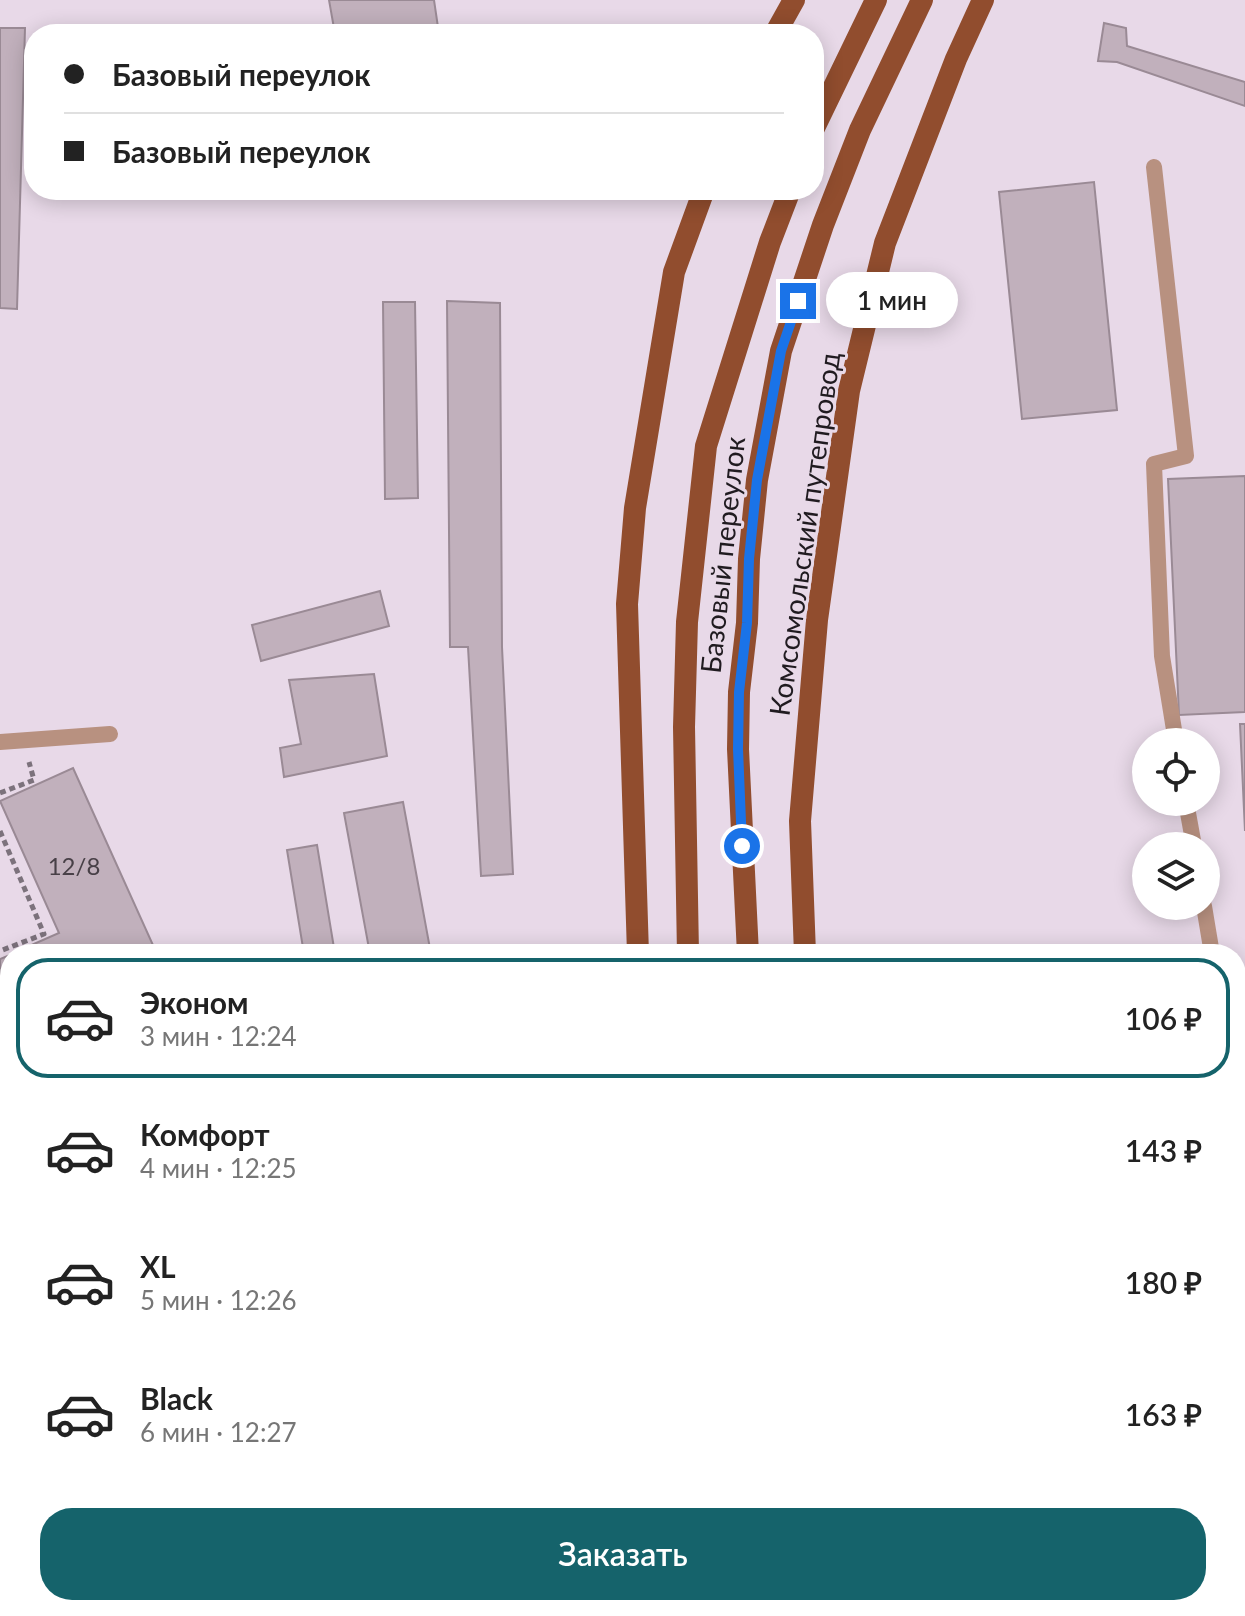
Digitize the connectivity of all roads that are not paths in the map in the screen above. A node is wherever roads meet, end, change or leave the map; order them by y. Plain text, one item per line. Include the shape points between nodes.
1 (794, 0) edge
2 (876, 0) edge
3 (922, 0) edge
4 (983, 0) edge
5 (781, 24) edge
6 (824, 107) edge
7 (1154, 167) dead end
8 (700, 200) edge
9 (786, 200) edge
10 (1174, 728) edge
11 (110, 734) dead end
12 (0, 742) edge
13 (1206, 920) edge
14 (638, 944) edge
15 (688, 944) edge
16 (748, 944) edge
17 (805, 944) edge
18 (1210, 944) edge

1 - 5 main road
2 - 6 main road
3 - 16 main road, Базовый переулок via 860,130 823,225 781,351 757,480 739,692
4 - 17 main road, Комсомольский путепровод via 885,243 849,391 817,620 800,821
7 - 10 lane via 1186,456 1154,464 1162,656
8 - 14 main road via 674,272 635,508 627,604
9 - 15 main road, Базовый переулок via 706,446 687,622
11 - 12 lane
13 - 18 lane

